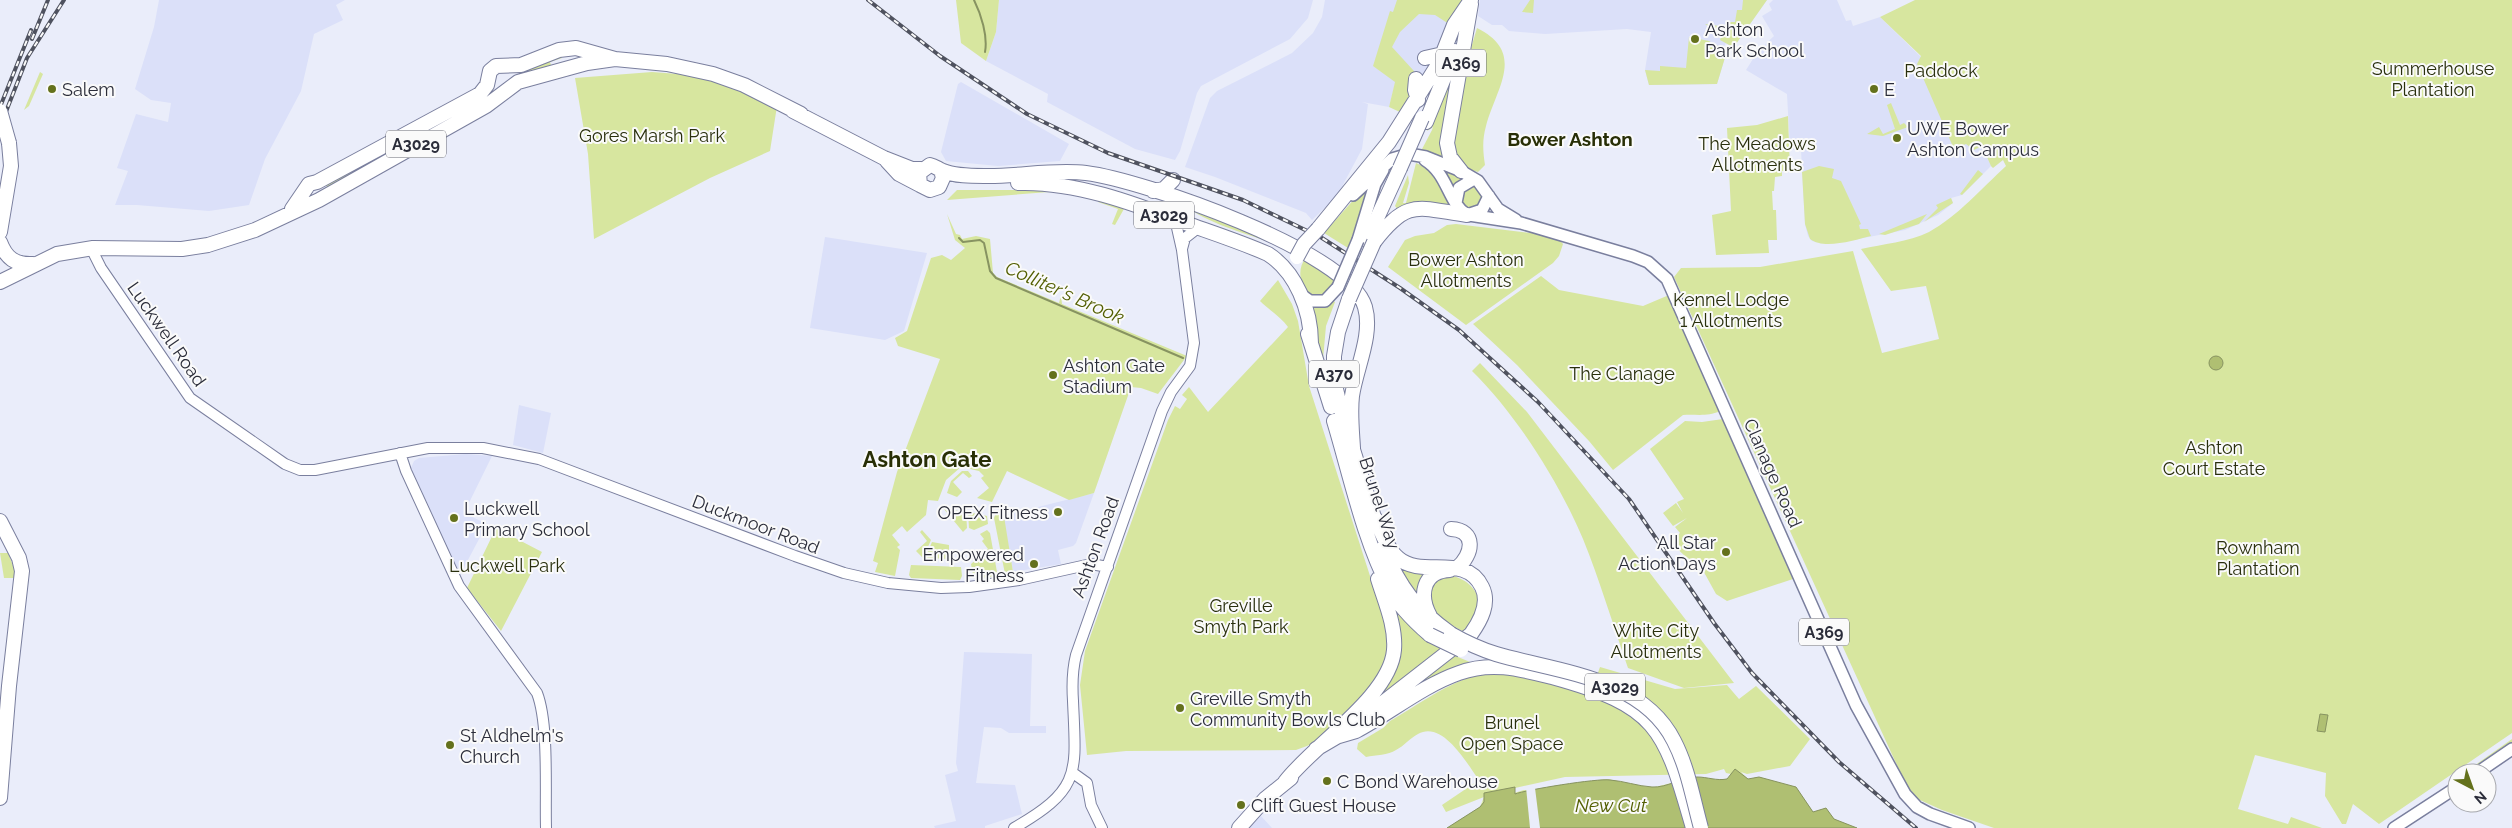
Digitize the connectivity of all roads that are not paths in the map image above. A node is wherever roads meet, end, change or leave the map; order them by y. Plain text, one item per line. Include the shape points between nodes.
1 (1471, 0) edge
2 (582, 51) junction
3 (1443, 54) junction
4 (615, 58) junction
5 (1426, 58) dead end
6 (506, 65) junction
7 (578, 66) junction
8 (489, 79) junction
9 (1416, 79) dead end
10 (509, 87) junction
11 (1418, 100) junction
12 (0, 111) edge
13 (1416, 155) junction
14 (884, 158) junction
15 (1399, 166) junction
16 (921, 169) junction
17 (941, 170) junction
18 (1468, 175) junction
19 (1172, 180) dead end
20 (1052, 183) junction
21 (920, 185) junction
22 (940, 186) junction
23 (1153, 191) junction
24 (1489, 196) junction
25 (314, 197) junction
26 (1456, 203) junction
27 (1468, 215) junction
28 (1328, 218) junction
29 (1175, 219) junction
30 (1520, 223) junction
31 (1198, 227) junction
32 (0, 232) edge
33 (1366, 241) junction
34 (0, 242) edge
35 (91, 248) junction
36 (1182, 250) junction
37 (1268, 254) junction
38 (1292, 254) junction
39 (35, 264) junction
40 (0, 282) edge
41 (1298, 288) junction
42 (1343, 294) junction
43 (1311, 343) junction
44 (1330, 408) junction
45 (1353, 448) junction
46 (400, 453) junction
47 (1374, 518) junction
48 (0, 521) edge
49 (1450, 529) dead end
50 (1370, 539) junction
51 (1108, 567) junction
52 (1457, 568) junction
53 (1477, 578) junction
54 (1432, 628) junction
55 (1504, 666) junction
56 (1338, 737) junction
57 (1321, 749) junction
58 (2512, 749) edge
59 (2492, 763) edge
60 (1072, 773) junction
61 (2447, 794) edge
62 (0, 798) edge
63 (1237, 826) edge
64 (546, 828) edge
65 (1014, 828) edge
66 (1102, 828) edge
67 (1692, 828) edge
68 (1701, 828) edge
69 (1968, 828) edge
70 (2394, 828) edge

1 - 3 highway, A3029 via 1454,25
1 - 15 highway, Brunel Way / A370 via 1452,65
1 - 18 highway, A369 via 1447,143 1450,157
2 - 4 highway, A3029
2 - 6 highway, A3029 via 564,49 528,63
2 - 7 highway via 583,61
3 - 5 highway
3 - 11 highway, A3029
4 - 7 highway, A3029
4 - 14 highway, A3029 via 668,64 744,85
6 - 8 highway, A3029 via 494,67
6 - 10 highway via 514,80
7 - 10 highway, A3029 via 531,77
8 - 10 highway via 495,88
8 - 25 highway, A3029 via 480,94 318,182 324,188
9 - 11 highway
10 - 25 highway, A3029 via 486,106
11 - 28 highway, A3029
12 - 32 highway, bridge via 11,166
13 - 15 main road via 1401,154
13 - 18 main road, A369 via 1426,156
13 - 26 main road via 1437,170
14 - 16 highway, A3029
14 - 21 highway, A3029 via 899,174
15 - 28 main road, A3029
15 - 33 highway, Brunel Way / A370
15 - 33 main road via 1376,184
16 - 17 highway, A3029 via 930,165
16 - 21 highway
17 - 20 highway, A3029
17 - 22 highway
18 - 24 main road, A369 via 1482,185
18 - 26 main road
19 - 23 highway via 1164,189
20 - 22 highway, A3029
20 - 23 highway, A3029 via 1095,174
20 - 29 highway, A3029
20 - 38 highway, A3029 via 1096,183 1275,251
21 - 22 highway, A3029 via 930,190
23 - 45 highway, A3029 via 1282,240 1333,270 1358,292 1367,314 1367,332 1351,406
24 - 27 main road via 1485,208
24 - 30 main road, Clanage Road / A369 via 1501,212
25 - 35 highway, A3029 via 255,230 208,245 182,249
26 - 27 main road
27 - 30 main road, Clanage Road / A369
27 - 33 highway via 1408,210
28 - 38 highway, A3029, bridge
29 - 31 highway, A3029
29 - 36 street
30 - 69 main road, Clanage Road / A369 via 1642,259 1667,279 1856,705 1905,794 1917,807
31 - 36 street via 1185,238
31 - 37 highway, A3029
33 - 42 highway, Brunel Way / A370
34 - 39 highway via 7,256 14,261
35 - 39 highway, A3029 via 57,254
35 - 46 street, Luckwell Road via 101,268 190,398 285,464 309,471
36 - 51 street, Ashton Road via 1194,344 1190,366 1162,411
37 - 41 highway, A3029 via 1280,263
37 - 43 highway, A3029 via 1289,285
38 - 41 highway, A3029
39 - 40 highway, A3029
41 - 42 main road via 1310,301
41 - 43 highway, A3029 via 1310,325
42 - 44 highway, Brunel Way / A370 via 1330,329 1327,365
42 - 45 highway, Brunel Way / A370 via 1334,356 1334,381
43 - 44 highway, A3029
44 - 50 highway, Brunel Way / A3029
45 - 47 highway, Brunel Way / A3029
46 - 51 street, Duckmoor Road via 464,447 527,456 802,559 888,583 969,587 1091,564
46 - 64 street via 459,586 541,702
47 - 52 highway, A3029 via 1398,558 1413,565
47 - 54 highway, Brunel Way / A3029 via 1396,576
48 - 62 highway via 13,549 19,598
49 - 52 highway via 1463,534 1470,548 1467,558
50 - 54 highway, Brunel Way / A3029 via 1390,589 1403,608
50 - 57 highway via 1374,567 1390,615 1393,656 1374,693
51 - 60 street, Ashton Road via 1074,662 1075,749
52 - 53 highway, A3029
53 - 54 highway via 1452,570 1432,577 1424,588 1423,600
53 - 56 highway, A3029 via 1485,599 1482,617 1472,634
54 - 55 highway, Brunel Way / A3029, bridge via 1470,654
54 - 68 highway, A3029, bridge via 1494,653 1614,687 1648,708 1674,741
55 - 56 highway, A3029 via 1481,667 1459,673 1356,731
55 - 67 highway, Brunel Way / A3029 via 1601,692 1640,713 1660,736 1669,753
56 - 57 highway, A3029
57 - 63 highway, A3029 via 1295,768 1285,782
58 - 59 main road
60 - 65 street via 1058,796
60 - 66 street via 1086,783 1091,805
61 - 70 main road

